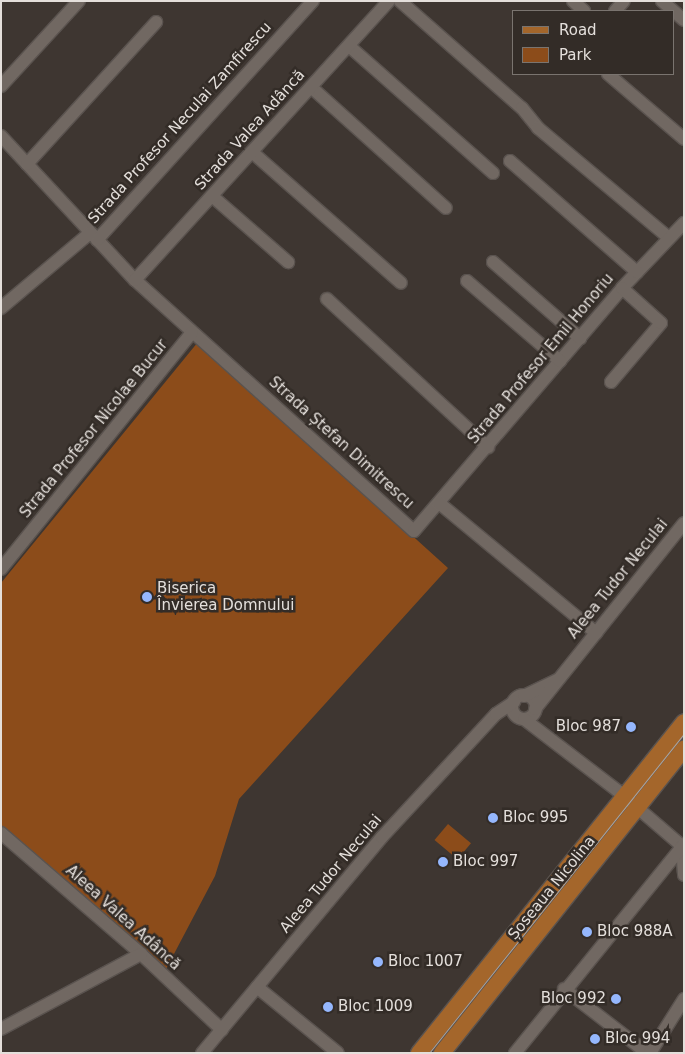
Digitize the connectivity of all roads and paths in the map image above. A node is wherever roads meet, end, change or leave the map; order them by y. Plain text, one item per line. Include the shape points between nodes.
1 (79, 1) edge
2 (390, 1) edge
3 (400, 1) edge
4 (573, 1) edge
5 (662, 1) edge
6 (308, 3) edge
7 (583, 10) edge
8 (672, 10) edge
9 (156, 22) dead end
10 (349, 46) junction
11 (609, 75) edge
12 (1, 86) edge
13 (311, 87) junction
14 (1, 136) edge
15 (684, 139) edge
16 (252, 152) junction
17 (510, 161) dead end
18 (27, 164) junction
19 (493, 174) dead end
20 (212, 196) junction
21 (446, 208) dead end
22 (684, 223) edge
23 (93, 236) junction
24 (669, 238) junction
25 (288, 262) dead end
26 (493, 262) dead end
27 (637, 272) junction
28 (135, 280) junction
29 (467, 281) dead end
30 (401, 283) dead end
31 (622, 288) junction
32 (327, 299) dead end
33 (1, 308) edge
34 (192, 332) junction
35 (580, 338) junction
36 (560, 361) junction
37 (611, 382) dead end
38 (488, 447) junction
39 (439, 504) junction
40 (684, 523) edge
41 (1, 569) edge
42 (596, 633) junction
43 (559, 679) junction
44 (519, 699) junction
45 (527, 715) junction
46 (491, 722) junction
47 (684, 722) edge
48 (684, 749) edge
49 (624, 796) junction
50 (636, 809) junction
51 (1, 833) edge
52 (683, 845) edge
53 (684, 875) edge
54 (141, 954) junction
55 (257, 987) junction
56 (564, 989) junction
57 (684, 999) edge
58 (1, 1028) edge
59 (222, 1030) junction
60 (202, 1053) edge
61 (338, 1053) edge
62 (419, 1053) edge
63 (442, 1053) edge
64 (514, 1053) edge
65 (648, 1053) edge

1 - 12 street
2 - 10 street, Strada Valea Adâncă
3 - 24 street via 522,108 538,128
4 - 7 street
5 - 8 street
6 - 23 street, Strada Profesor Neculai Zamfirescu
9 - 18 street
10 - 13 street, Strada Valea Adâncă
10 - 19 street
11 - 15 street
13 - 16 street, Strada Valea Adâncă
13 - 21 street
14 - 18 street, Strada Ștefan Dimitrescu
16 - 20 street, Strada Valea Adâncă
16 - 30 street
17 - 27 street
18 - 23 street, Strada Ștefan Dimitrescu
20 - 25 street
20 - 28 street, Strada Valea Adâncă
22 - 24 street, Strada Profesor Emil Honoriu
23 - 28 street, Strada Ștefan Dimitrescu
23 - 33 street, Strada Profesor Neculai Zamfirescu
24 - 27 street, Strada Profesor Emil Honoriu
26 - 35 street
27 - 31 street, Strada Profesor Emil Honoriu
28 - 34 street, Strada Ștefan Dimitrescu
29 - 36 street
31 - 35 street, Strada Profesor Emil Honoriu
31 - 37 street via 661,323
32 - 38 street
34 - 39 street, Strada Ștefan Dimitrescu via 414,531
34 - 41 street, Strada Profesor Nicolae Bucur
35 - 36 street, Strada Profesor Emil Honoriu
36 - 38 street, Strada Profesor Emil Honoriu
38 - 39 street, Strada Profesor Emil Honoriu
39 - 42 street
40 - 42 street, Aleea Tudor Neculai
42 - 43 street, Aleea Tudor Neculai
43 - 44 street, Aleea Tudor Neculai
43 - 45 street, Aleea Tudor Neculai
44 - 45 street via 513,712
44 - 45 street via 533,700
44 - 46 street, Aleea Tudor Neculai via 500,710
45 - 46 street
45 - 49 street via 540,733
46 - 55 street, Aleea Tudor Neculai via 382,838
47 - 49 main road, Șoseaua Nicolina
48 - 50 main road, Șoseaua Nicolina
49 - 50 street
49 - 62 main road, Șoseaua Nicolina
50 - 52 street
50 - 63 main road, Șoseaua Nicolina
51 - 54 street, Aleea Valea Adâncă
52 - 53 street
52 - 56 street
54 - 58 street
54 - 59 street, Aleea Valea Adâncă
55 - 59 street, Aleea Tudor Neculai
55 - 61 street
56 - 64 street
56 - 65 street
57 - 65 street
59 - 60 street, Aleea Tudor Neculai

